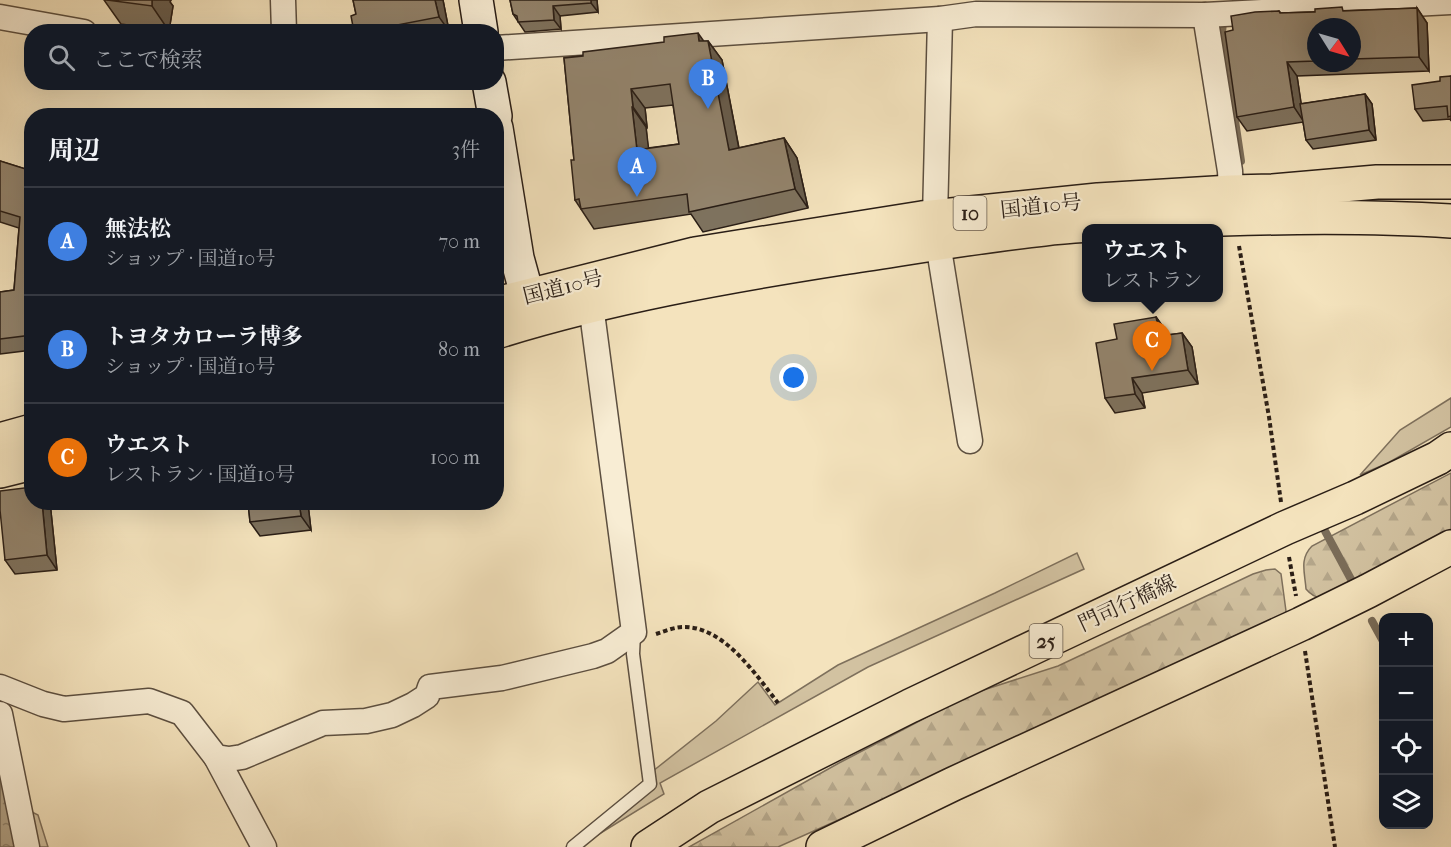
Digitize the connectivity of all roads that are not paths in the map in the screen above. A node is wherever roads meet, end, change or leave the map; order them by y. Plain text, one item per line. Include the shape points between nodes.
1 (283, 0) edge
2 (476, 0) edge
3 (1451, 2) edge
4 (976, 7) edge
5 (1205, 15) junction
6 (0, 17) edge
7 (940, 19) junction
8 (39, 24) edge
9 (284, 24) edge
10 (480, 24) edge
11 (504, 47) edge
12 (490, 90) edge
13 (494, 108) edge
14 (504, 178) edge
15 (1451, 182) edge
16 (1274, 191) junction
17 (1451, 199) edge
18 (1234, 205) junction
19 (1451, 221) edge
20 (1082, 224) edge
21 (1085, 224) edge
22 (937, 230) junction
23 (591, 305) junction
24 (519, 307) edge
25 (504, 323) edge
26 (24, 433) edge
27 (0, 440) edge
28 (970, 441) dead end
29 (1446, 453) edge
30 (24, 465) edge
31 (0, 471) edge
32 (1451, 547) edge
33 (633, 637) junction
34 (0, 687) edge
35 (0, 714) edge
36 (216, 758) junction
37 (27, 847) edge
38 (264, 847) edge
39 (573, 847) edge
40 (648, 847) edge
41 (823, 847) edge

1 - 9 street
2 - 10 street
3 - 5 street
4 - 5 street
4 - 7 street
5 - 18 street
6 - 8 street
7 - 11 street
7 - 22 street
12 - 13 street
14 - 24 street via 517,258
15 - 16 main road, 国道10号 / 10 via 1377,182
16 - 17 main road, 10
16 - 18 main road, 国道10号 / 10
18 - 19 main road, 国道10号 / 10
18 - 21 main road, 国道10号 / 10
20 - 22 main road, 国道10号 / 10 via 1046,229
22 - 23 main road, 国道10号 / 10 via 783,267
22 - 24 main road, 国道10号 / 10 via 695,254
22 - 28 street
23 - 24 main road, 国道10号 / 10
23 - 33 street
24 - 25 main road, 国道10号 / 10
26 - 27 main road
29 - 40 main road, 門司行橋線 / 25 via 889,717 709,807
30 - 31 main road
32 - 41 main road via 1301,624
33 - 36 street via 593,656 502,678 430,687 427,696 392,714 366,721 323,723 242,757
33 - 39 lane via 650,784
34 - 36 street via 64,709 149,701 182,713
35 - 37 street
36 - 38 street

